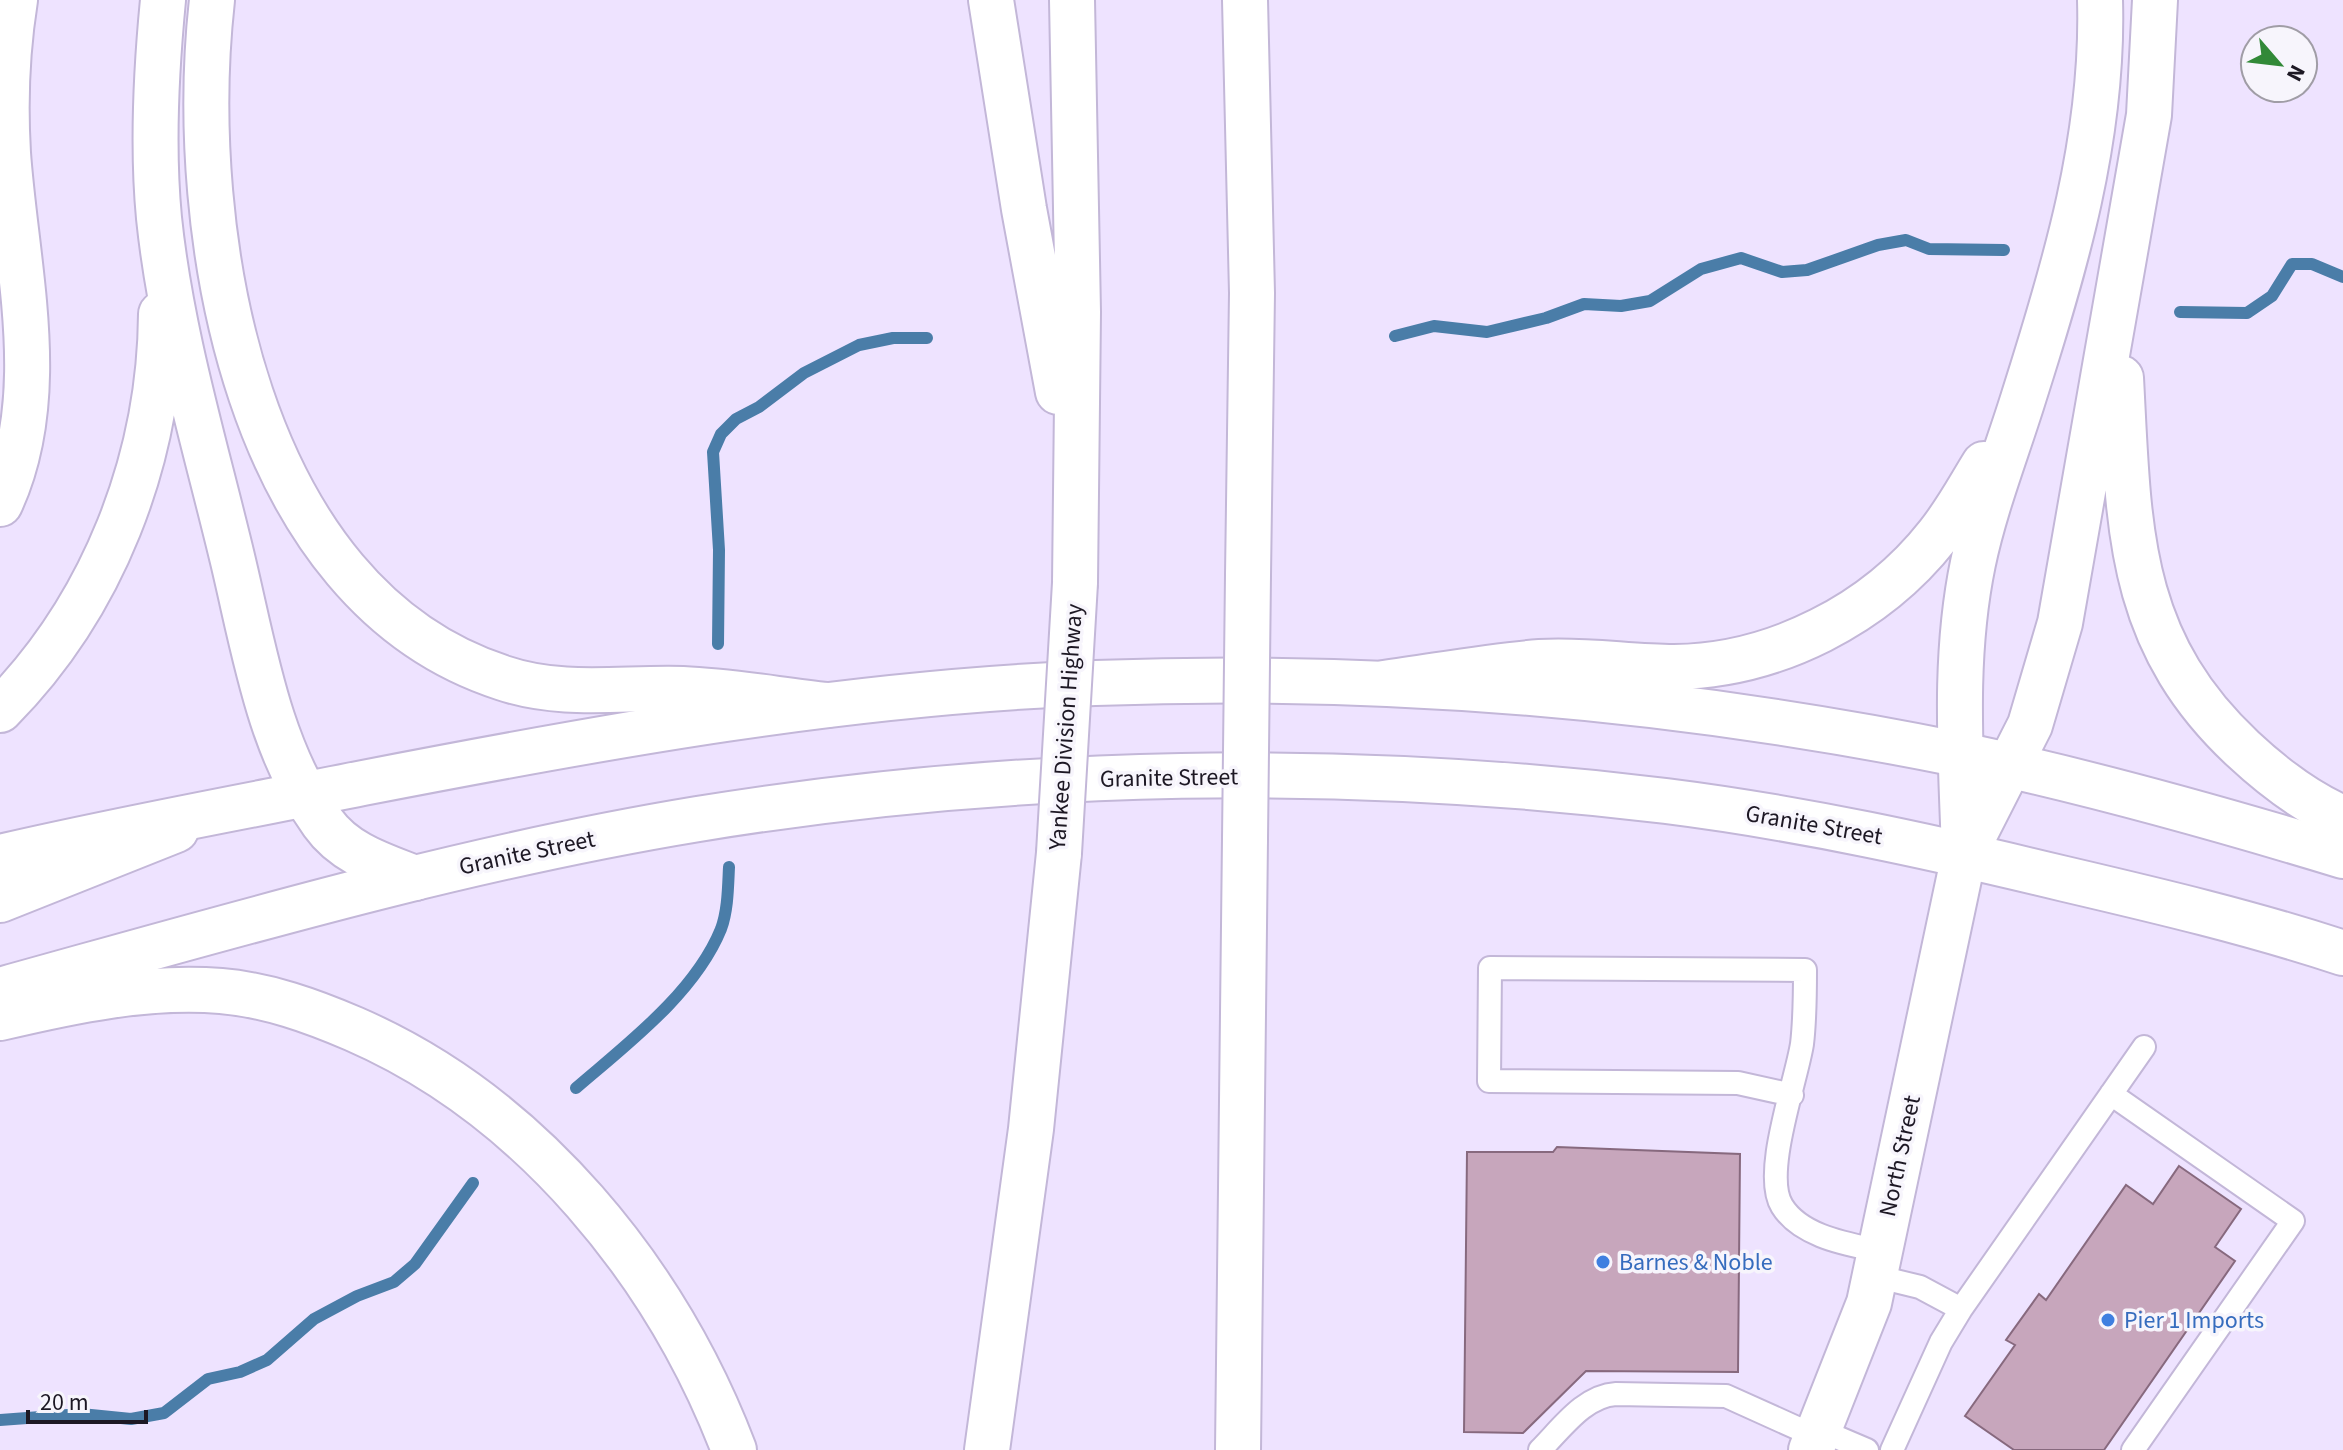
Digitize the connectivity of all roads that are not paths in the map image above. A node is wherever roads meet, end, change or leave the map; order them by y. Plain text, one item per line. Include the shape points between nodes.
1 (15, 0) edge
2 (163, 0) edge
3 (212, 0) edge
4 (991, 0) edge
5 (1072, 0) edge
6 (1245, 0) edge
7 (1277, 0) edge
8 (2100, 0) edge
9 (2155, 0) edge
10 (1251, 156) junction
11 (159, 220) junction
12 (2117, 304) junction
13 (2024, 396) junction
14 (1076, 490) junction
15 (0, 504) edge
16 (1384, 683) junction
17 (827, 705) junction
18 (0, 710) edge
19 (1961, 755) junction
20 (2012, 767) junction
21 (305, 794) junction
22 (223, 811) junction
23 (2343, 818) edge
24 (1964, 855) junction
25 (2343, 856) edge
26 (0, 857) edge
27 (415, 878) junction
28 (0, 900) edge
29 (2343, 953) edge
30 (0, 990) edge
31 (0, 1018) edge
32 (2144, 1047) dead end
33 (2111, 1094) junction
34 (1792, 1095) junction
35 (1877, 1263) junction
36 (1961, 1309) junction
37 (1816, 1439) edge
38 (734, 1450) edge
39 (987, 1450) edge
40 (1238, 1450) edge
41 (1540, 1450) edge
42 (1867, 1450) edge
43 (1892, 1450) edge
44 (2133, 1450) edge

1 - 15 main road via 7,120 26,370 19,446
2 - 11 main road via 156,85
3 - 17 main road via 205,156 213,235 231,319 254,399 283,469 315,529 352,579 395,618 445,652 523,684 608,691 682,689
4 - 14 main road
5 - 14 main road, Yankee Division Highway via 1078,171
6 - 10 main road
7 - 10 main road
8 - 13 main road via 2098,89 2087,169
9 - 12 main road via 2149,115
10 - 40 main road, bridge
11 - 18 main road via 161,320 154,390 149,430 127,506 85,599 51,651
11 - 21 main road via 173,307 259,668
12 - 20 main road via 2055,646
12 - 23 main road via 2132,537 2157,631 2184,681 2236,742 2290,788
13 - 16 main road via 1936,538 1872,600 1821,630 1764,652 1706,664 1542,662
13 - 19 main road via 1967,595 1959,657
14 - 39 main road, Yankee Division Highway, bridge via 1059,853 1031,1129
16 - 17 main road via 1098,683
16 - 19 main road via 1673,708
17 - 21 main road via 577,742
19 - 20 main road
19 - 24 main road
20 - 24 main road
20 - 25 main road
21 - 22 main road
21 - 27 main road via 323,824 344,844
22 - 26 main road
22 - 28 main road
24 - 27 main road, Granite Street via 1779,818 1596,794 1371,779 1199,777 983,786 768,808 582,840
24 - 29 main road, Granite Street via 2178,905
24 - 35 main road, North Street
27 - 30 main road, Granite Street
31 - 38 main road via 126,994 221,991 310,1011 423,1063 503,1120 601,1225 685,1346
32 - 33 lane
33 - 36 lane
33 - 44 lane via 2293,1221
34 - 34 lane via 1804,1026 1805,970 1490,968 1489,1081 1738,1083
34 - 35 lane via 1775,1178 1779,1203 1816,1233
35 - 36 lane
35 - 37 main road, North Street via 1860,1329
36 - 43 lane
37 - 41 lane via 1726,1396 1616,1394 1588,1403
37 - 42 lane

